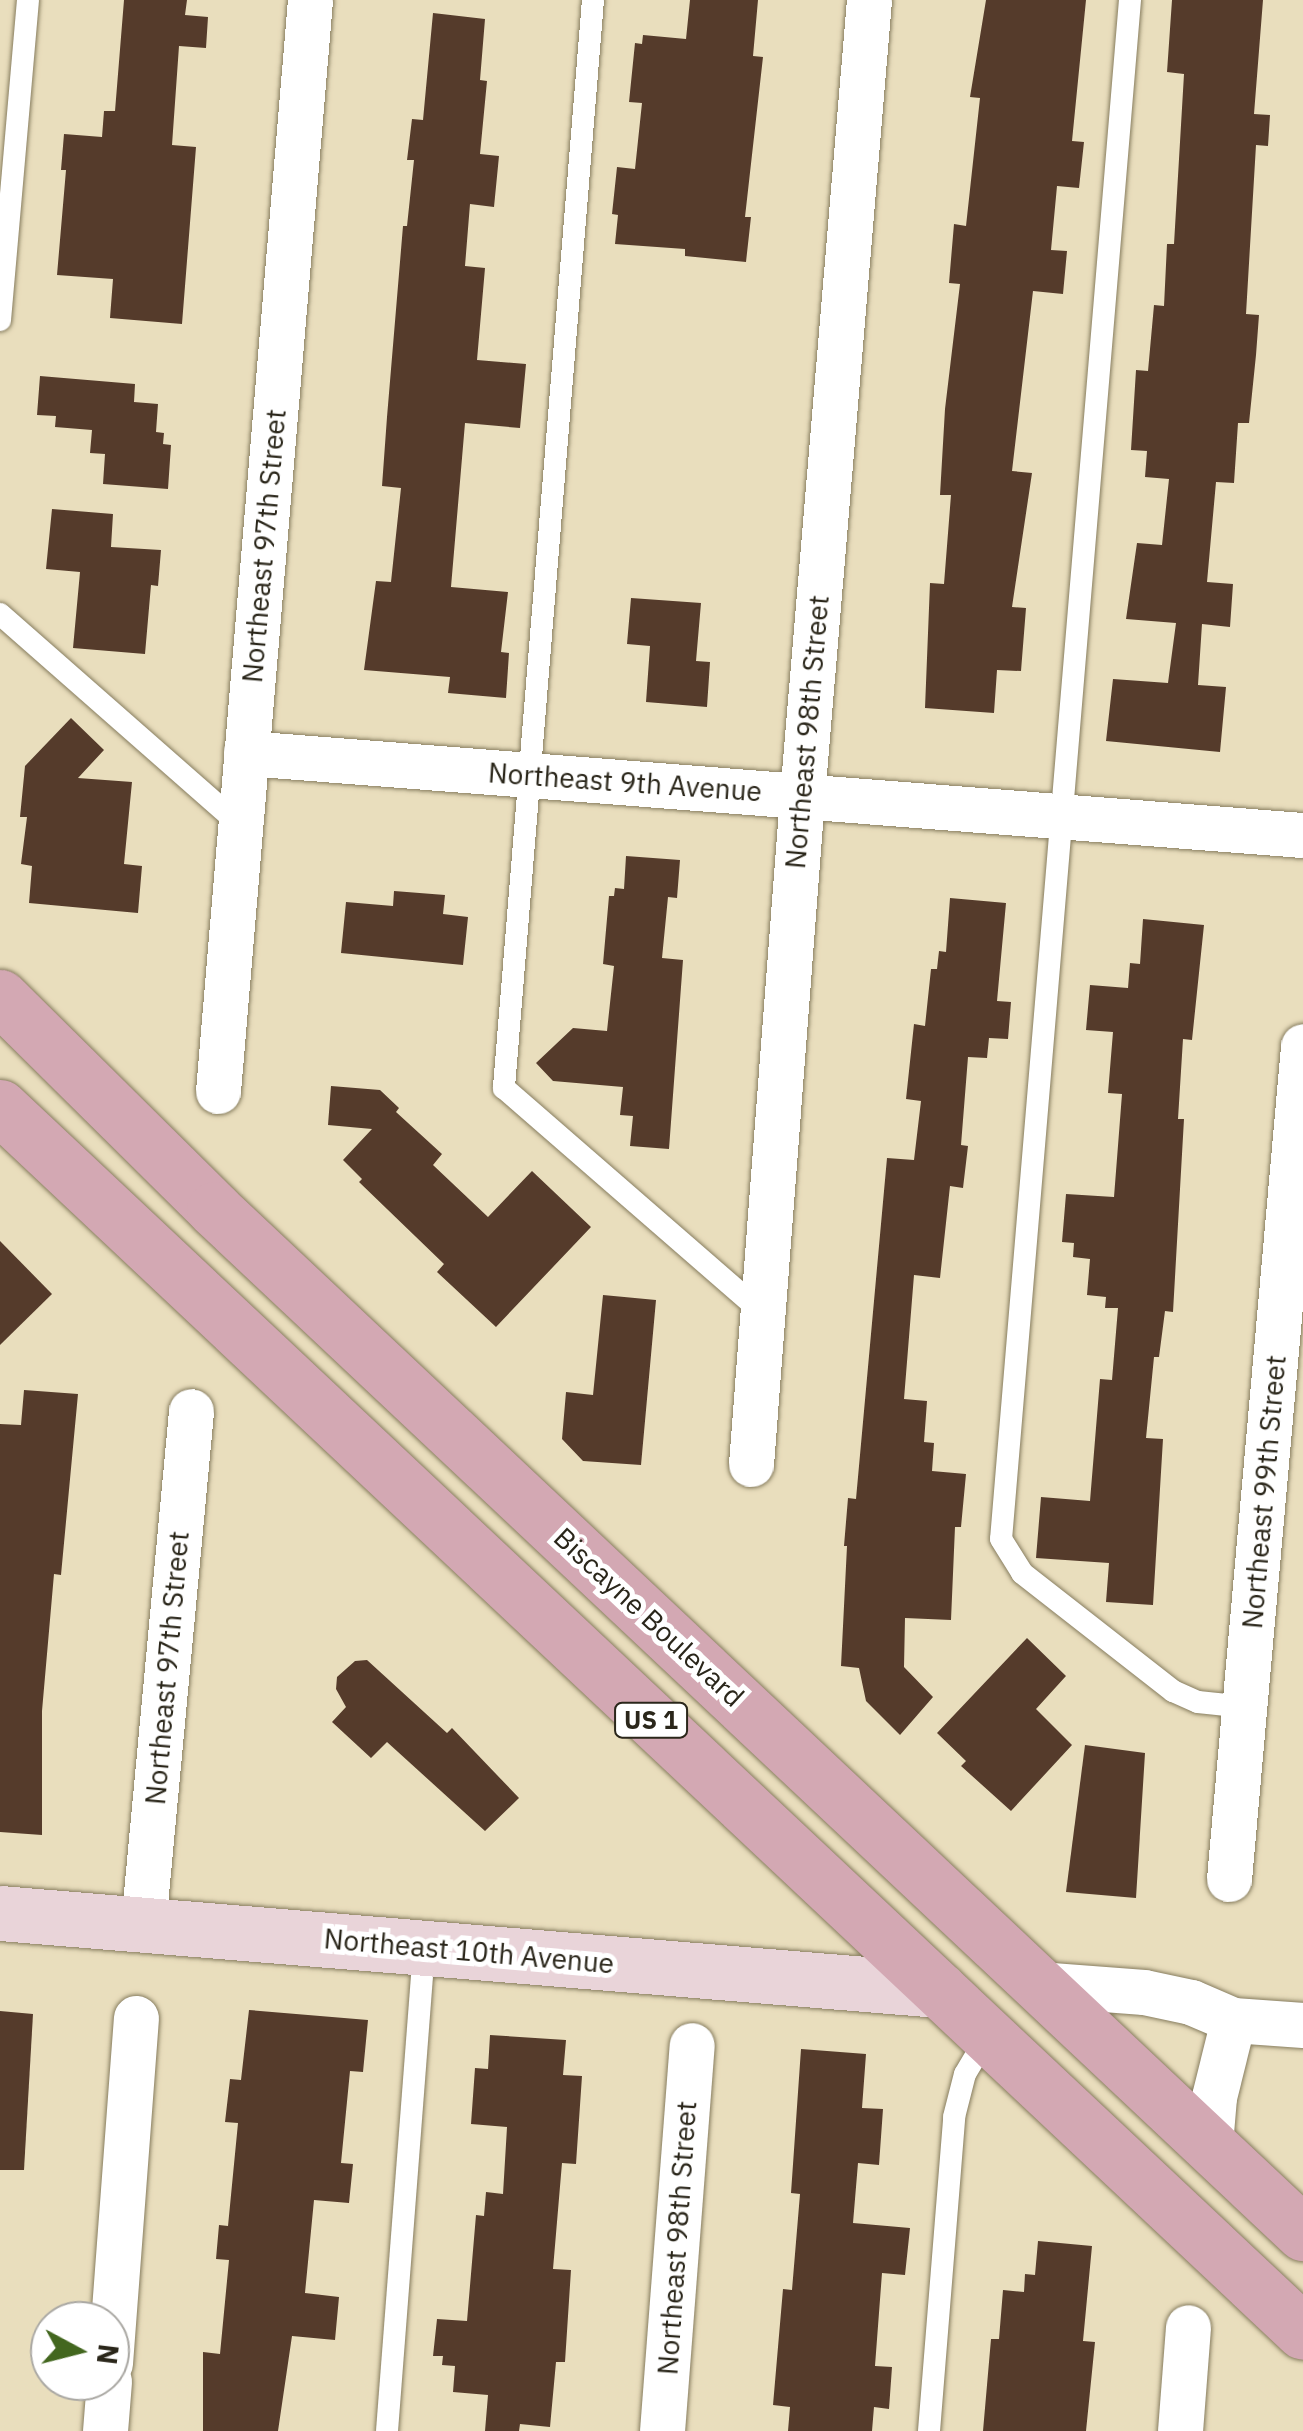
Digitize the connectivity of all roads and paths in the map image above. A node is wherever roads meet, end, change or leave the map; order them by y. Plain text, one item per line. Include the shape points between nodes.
1 (28, 0) edge
2 (310, 0) edge
3 (592, 0) edge
4 (869, 0) edge
5 (1130, 0) edge
6 (0, 320) edge
7 (0, 614) edge
8 (246, 753) junction
9 (529, 774) junction
10 (802, 796) junction
11 (1062, 816) junction
12 (240, 825) junction
13 (1303, 835) edge
14 (0, 996) edge
15 (1303, 1046) edge
16 (218, 1091) dead end
17 (0, 1107) edge
18 (762, 1313) junction
19 (191, 1411) dead end
20 (751, 1464) dead end
21 (1246, 1707) junction
22 (1228, 1879) dead end
23 (0, 1913) edge
24 (143, 1926) junction
25 (424, 1948) junction
26 (1038, 1984) junction
27 (939, 1990) junction
28 (136, 2018) dead end
29 (1232, 2020) junction
30 (1303, 2025) edge
31 (987, 2037) junction
32 (692, 2045) dead end
33 (1210, 2144) junction
34 (1303, 2233) edge
35 (115, 2301) edge
36 (1188, 2327) dead end
37 (1303, 2332) edge
38 (107, 2401) edge
39 (105, 2431) edge
40 (388, 2431) edge
41 (662, 2431) edge
42 (929, 2431) edge
43 (1180, 2431) edge

1 - 6 lane
2 - 8 street, Northeast 97th Street
3 - 9 lane
4 - 10 street, Northeast 98th Street
5 - 11 lane
7 - 12 lane
8 - 9 street, Northeast 9th Avenue
8 - 12 street, Northeast 97th Street
9 - 10 street, Northeast 9th Avenue
9 - 18 lane via 504,1088
10 - 11 street, Northeast 9th Avenue
10 - 18 street, Northeast 98th Street
11 - 13 street, Northeast 9th Avenue
11 - 21 lane via 1001,1539 1022,1573 1173,1691 1198,1702
12 - 16 street, Northeast 97th Street
14 - 26 main road, Biscayne Boulevard / US 1 via 214,1208
15 - 21 street, Northeast 99th Street
17 - 27 main road, US 1
18 - 20 street, Northeast 98th Street
19 - 24 street, Northeast 97th Street
21 - 22 street, Northeast 99th Street
23 - 24 street, Northeast 10th Avenue
24 - 25 street, Northeast 10th Avenue
25 - 27 street, Northeast 10th Avenue
25 - 40 lane
26 - 29 street via 1144,1992
26 - 33 main road, Biscayne Boulevard / US 1
27 - 31 main road, US 1
28 - 35 street
29 - 30 street
29 - 33 street
31 - 37 main road, US 1
31 - 42 lane via 964,2074 954,2117
32 - 41 street, Northeast 98th Street
33 - 34 main road, Biscayne Boulevard / US 1
36 - 43 street
38 - 39 street

